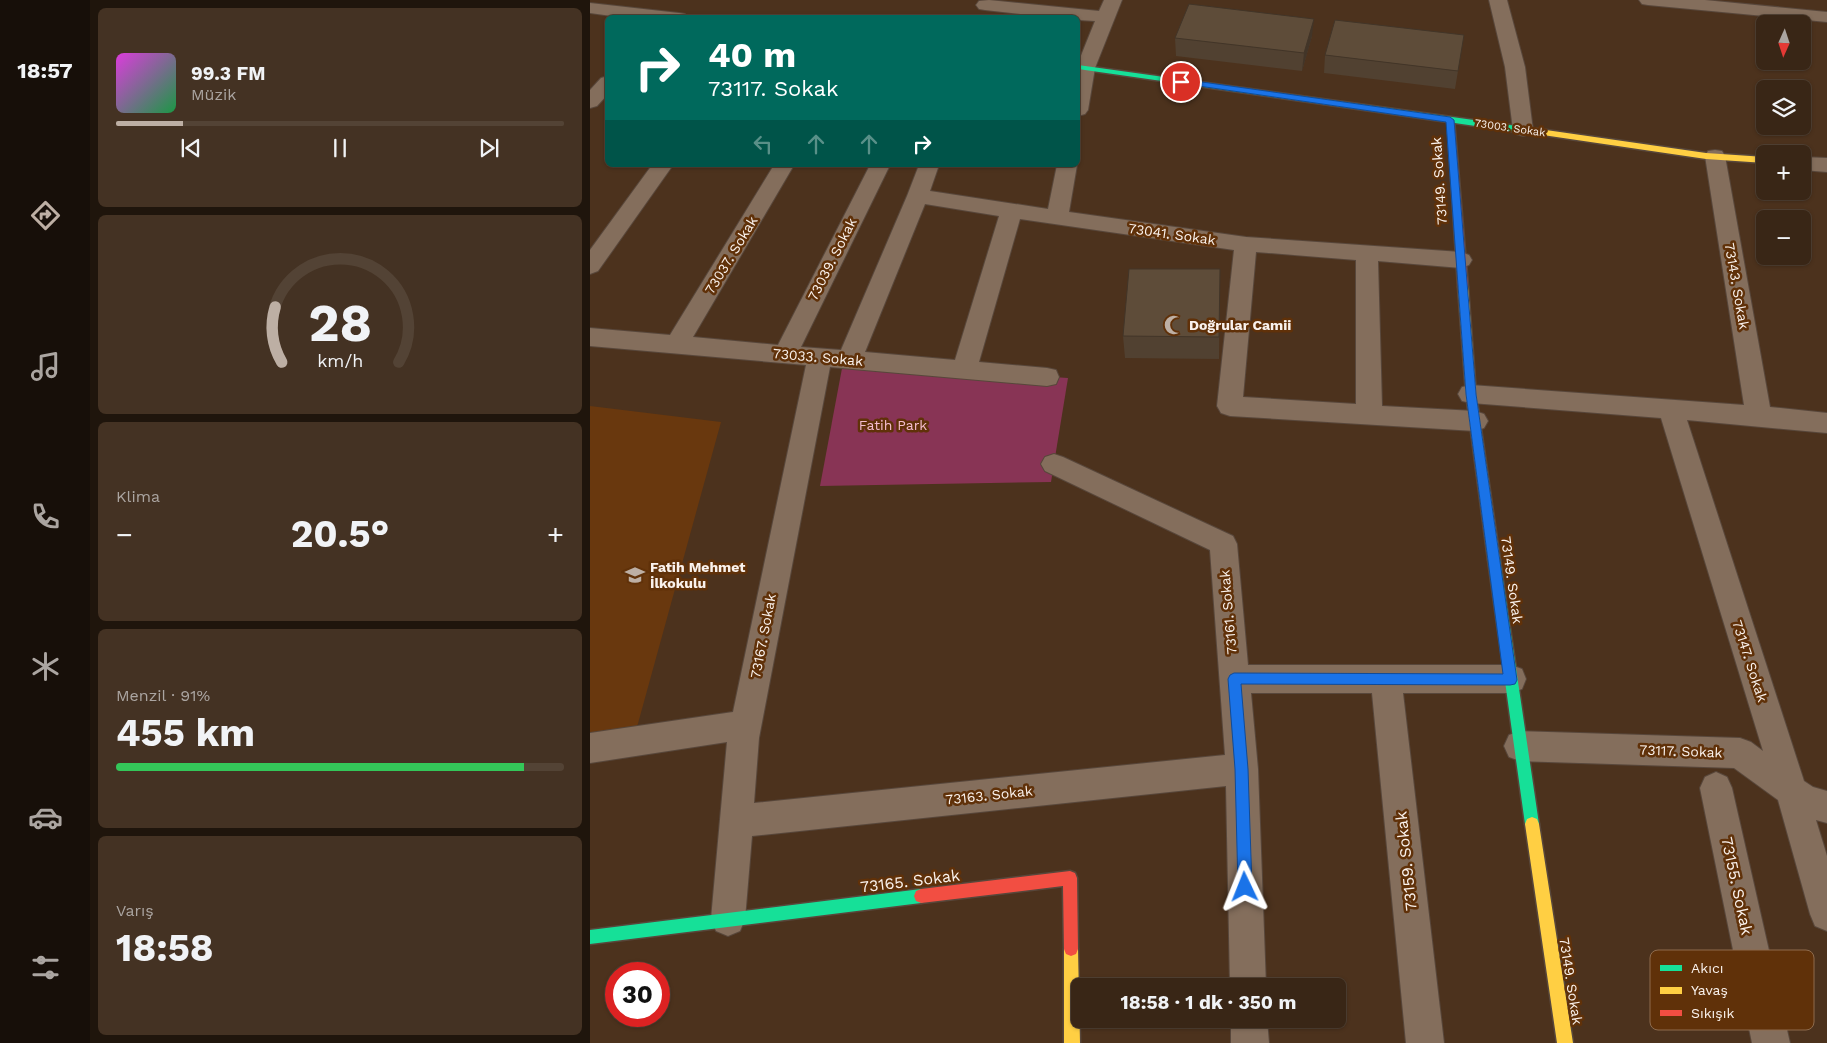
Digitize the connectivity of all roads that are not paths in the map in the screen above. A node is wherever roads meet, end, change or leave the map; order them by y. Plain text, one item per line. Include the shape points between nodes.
1 (1498, 0) edge
2 (1648, 0) edge
3 (602, 6) edge
4 (984, 7) edge
5 (1109, 8) edge
6 (656, 15) edge
7 (1827, 17) edge
8 (1081, 68) edge
9 (1080, 82) edge
10 (605, 85) edge
11 (590, 102) edge
12 (1450, 120) junction
13 (1523, 130) junction
14 (1715, 156) junction
15 (1756, 159) edge
16 (1811, 164) edge
17 (1827, 165) edge
18 (662, 167) edge
19 (783, 167) edge
20 (879, 167) edge
21 (928, 167) edge
22 (1067, 167) edge
23 (918, 196) junction
24 (1011, 211) junction
25 (1057, 218) junction
26 (1246, 244) junction
27 (1367, 253) junction
28 (1460, 260) junction
29 (590, 266) edge
30 (590, 337) edge
31 (677, 344) junction
32 (785, 354) junction
33 (820, 357) junction
34 (849, 360) junction
35 (964, 370) junction
36 (1047, 377) dead end
37 (1471, 394) junction
38 (1671, 410) junction
39 (1369, 414) junction
40 (1759, 416) junction
41 (1475, 421) junction
42 (1827, 423) edge
43 (1054, 464) dead end
44 (1234, 679) junction
45 (1386, 679) junction
46 (1510, 680) junction
47 (745, 725) junction
48 (1520, 746) junction
49 (590, 748) edge
50 (1242, 769) junction
51 (1716, 788) dead end
52 (1791, 790) junction
53 (1827, 806) edge
54 (736, 821) junction
55 (1827, 914) edge
56 (728, 919) junction
57 (590, 937) edge
58 (1751, 950) edge
59 (1248, 978) edge
60 (1249, 1028) edge
61 (1768, 1030) edge
62 (1072, 1043) edge
63 (1250, 1043) edge
64 (1425, 1043) edge
65 (1565, 1043) edge
66 (1771, 1043) edge

1 - 13 street via 1515,67
2 - 7 street
3 - 6 street
4 - 5 street
5 - 8 street
8 - 9 street
8 - 12 street, 73003. Sokak
10 - 11 street
12 - 13 street, 73003. Sokak
12 - 28 street, 73149. Sokak
13 - 14 street, 73003. Sokak
14 - 15 street, 73003. Sokak
14 - 40 street, 73143. Sokak
16 - 17 street
18 - 29 street
19 - 31 street, 73037. Sokak
20 - 32 street, 73039. Sokak
21 - 23 street
22 - 25 street
23 - 24 street, 73041. Sokak
23 - 34 street
24 - 25 street, 73041. Sokak
24 - 35 street
25 - 26 street, 73041. Sokak
26 - 27 street, 73041. Sokak
26 - 39 street via 1230,406
27 - 28 street, 73041. Sokak
27 - 39 street
28 - 37 street, 73149. Sokak
30 - 31 street, 73033. Sokak
31 - 32 street, 73033. Sokak
32 - 33 street, 73033. Sokak
33 - 34 street, 73033. Sokak
33 - 47 street, 73167. Sokak
34 - 35 street, 73033. Sokak
35 - 36 street, 73033. Sokak
37 - 38 street
37 - 41 street, 73149. Sokak
38 - 40 street
38 - 52 street, 73147. Sokak
39 - 41 street
40 - 42 street
41 - 46 street, 73149. Sokak
43 - 44 street, 73161. Sokak via 1222,544
44 - 45 street
44 - 50 street, 73161. Sokak
45 - 46 street
45 - 64 street, 73159. Sokak
46 - 48 street, 73149. Sokak
47 - 49 street
47 - 54 street, 73167. Sokak
48 - 52 street, 73117. Sokak via 1740,753
48 - 65 street, 73149. Sokak
50 - 54 street, 73163. Sokak
50 - 59 street, 73161. Sokak
51 - 58 street, 73155. Sokak
52 - 53 street, 73117. Sokak via 1804,800
52 - 55 street, 73147. Sokak
54 - 56 street, 73167. Sokak
56 - 57 street, 73165. Sokak
56 - 62 street, 73165. Sokak via 1070,878
60 - 63 street
61 - 66 street, 73155. Sokak

